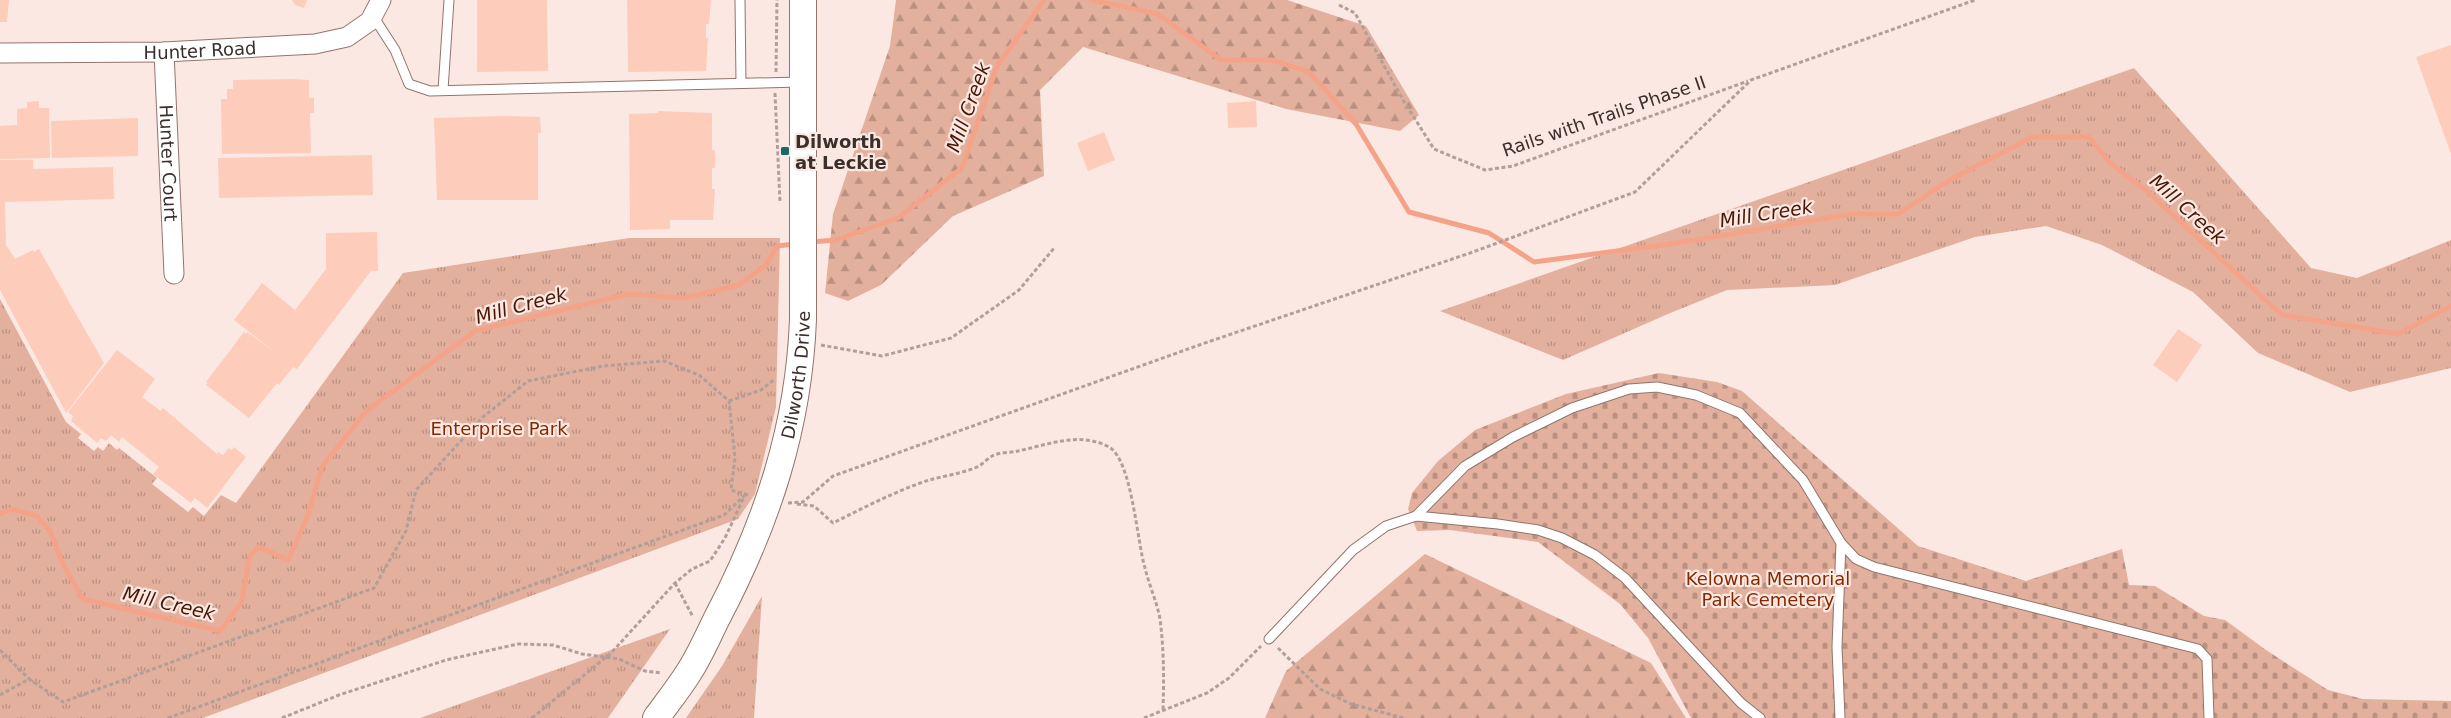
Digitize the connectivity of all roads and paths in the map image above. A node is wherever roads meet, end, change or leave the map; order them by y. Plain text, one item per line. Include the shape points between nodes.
1 (449, 0) edge
2 (740, 0) edge
3 (777, 0) edge
4 (803, 0) edge
5 (1975, 0) edge
6 (1339, 5) dead end
7 (376, 8) edge
8 (164, 52) junction
9 (0, 53) edge
10 (1751, 80) junction
11 (776, 82) junction
12 (803, 82) junction
13 (741, 83) junction
14 (443, 90) junction
15 (780, 208) dead end
16 (1055, 247) dead end
17 (174, 274) dead end
18 (802, 344) junction
19 (779, 376) dead end
20 (729, 401) junction
21 (746, 495) junction
22 (1416, 516) junction
23 (1841, 543) junction
24 (675, 583) junction
25 (693, 624) dead end
26 (1269, 639) junction
27 (0, 650) edge
28 (606, 657) junction
29 (667, 671) dead end
30 (29, 679) junction
31 (0, 695) edge
32 (1163, 710) junction
33 (168, 718) edge
34 (282, 718) edge
35 (532, 718) edge
36 (656, 718) edge
37 (1144, 718) edge
38 (1404, 718) edge
39 (1760, 718) edge
40 (1840, 718) edge
41 (2209, 718) edge

1 - 14 lane
2 - 13 lane
3 - 11 path
4 - 12 main road, Dilworth Drive
5 - 10 path, Rails with Trails Phase II
6 - 10 path, Rails with Trails Phase II via 1355,13 1434,149 1485,170 1513,166
7 - 8 street, Hunter Road via 370,21 347,37 315,44
7 - 14 lane via 409,84 430,91
8 - 9 street, Hunter Road
8 - 17 street, Hunter Court
10 - 32 path via 1635,192 833,476 803,502 789,503 814,506 832,523 925,482 977,467 993,455 1061,440 1093,440 1111,448 1120,459 1127,479 1144,567 1159,616 1164,659
11 - 12 lane
11 - 13 lane
11 - 15 path
12 - 18 main road, Dilworth Drive
13 - 14 lane
16 - 18 path via 1019,290 951,338 882,356 826,345
18 - 36 main road, Dilworth Drive via 793,411 771,499 743,569 690,672
19 - 20 path via 761,390
20 - 21 path via 735,458 731,490
20 - 30 path via 699,376 664,361 603,366 528,381 483,417 416,490 406,531 374,588 63,702
21 - 24 path via 710,561 692,569
21 - 33 path via 724,515
22 - 23 lane via 1465,466 1513,437 1572,408 1629,389 1657,387 1696,395 1740,413 1803,480
22 - 26 lane via 1386,526 1353,550
22 - 39 lane via 1538,530 1562,538 1595,556 1625,578 1741,703
23 - 40 lane via 1837,647
23 - 41 lane via 1856,559 1874,567 2198,649 2207,659
24 - 25 path via 694,614
24 - 28 path
26 - 32 path via 1229,678 1207,693
26 - 38 path via 1320,690 1351,704
27 - 30 path
28 - 29 path via 619,659 645,671 662,674
28 - 34 path via 553,645 518,644 446,660
28 - 35 path
30 - 31 path
32 - 37 path

